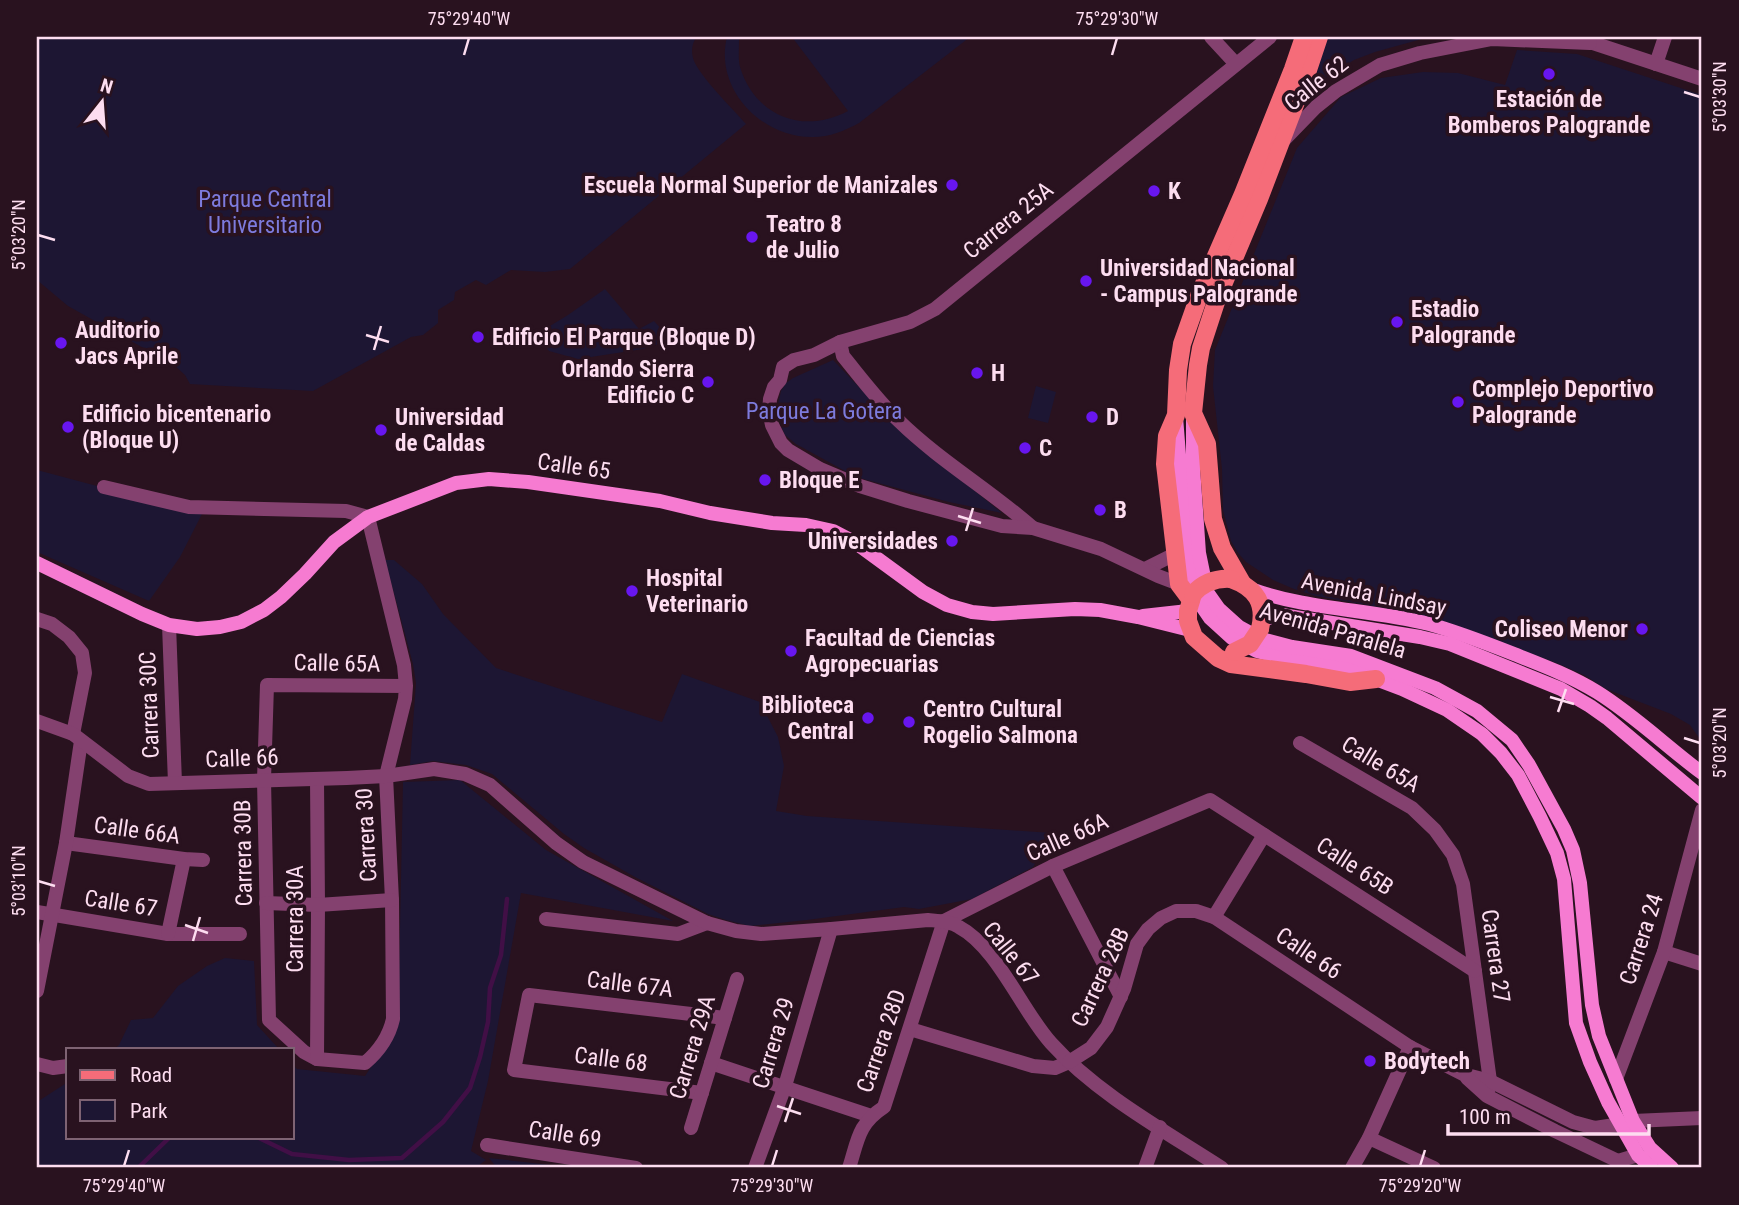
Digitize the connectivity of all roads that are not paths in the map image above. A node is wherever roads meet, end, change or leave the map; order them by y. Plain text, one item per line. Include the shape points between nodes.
1 (1211, 37) edge
2 (1269, 37) edge
3 (1304, 37) edge
4 (1319, 37) edge
5 (1573, 37) edge
6 (1665, 37) edge
7 (1496, 38) edge
8 (1590, 43) junction
9 (1236, 64) junction
10 (1656, 64) junction
11 (1702, 79) edge
12 (1280, 143) junction
13 (840, 342) junction
14 (1185, 414) junction
15 (104, 487) dead end
16 (368, 517) junction
17 (1033, 528) junction
18 (1175, 554) junction
19 (37, 563) edge
20 (1145, 569) junction
21 (1242, 584) junction
22 (1187, 597) junction
23 (1138, 617) junction
24 (37, 619) edge
25 (169, 625) junction
26 (1261, 625) junction
27 (1190, 630) junction
28 (1211, 651) junction
29 (1376, 679) junction
30 (267, 685) joint
31 (406, 686) junction
32 (37, 721) edge
33 (77, 737) junction
34 (1300, 743) dead end
35 (1702, 773) edge
36 (465, 774) joint
37 (387, 776) junction
38 (317, 779) junction
39 (264, 780) junction
40 (175, 783) junction
41 (1702, 797) edge
42 (1210, 800) joint
43 (1702, 810) edge
44 (1435, 830) joint
45 (1264, 835) junction
46 (66, 843) junction
47 (184, 859) junction
48 (203, 860) dead end
49 (1053, 866) junction
50 (392, 900) junction
51 (266, 903) junction
52 (318, 905) junction
53 (37, 912) edge
54 (52, 915) junction
55 (1214, 917) junction
56 (546, 919) dead end
57 (944, 921) junction
58 (707, 923) junction
59 (831, 929) junction
60 (168, 934) junction
61 (240, 934) dead end
62 (1664, 952) junction
63 (1702, 964) edge
64 (1475, 971) junction
65 (737, 979) dead end
66 (37, 991) edge
67 (1121, 997) junction
68 (725, 1018) junction
69 (910, 1029) junction
70 (1410, 1047) junction
71 (317, 1059) junction
72 (1069, 1062) junction
73 (711, 1063) junction
74 (37, 1064) edge
75 (66, 1066) edge
76 (514, 1070) joint
77 (1616, 1079) junction
78 (785, 1086) junction
79 (1488, 1089) junction
80 (702, 1093) junction
81 (871, 1116) junction
82 (1702, 1118) edge
83 (1627, 1122) junction
84 (1160, 1127) junction
85 (691, 1128) dead end
86 (1369, 1138) junction
87 (487, 1145) dead end
88 (1644, 1151) junction
89 (636, 1168) edge
90 (755, 1168) edge
91 (849, 1168) edge
92 (1145, 1168) edge
93 (1222, 1168) edge
94 (1352, 1168) edge
95 (1434, 1168) edge
96 (1652, 1168) edge
97 (1672, 1168) edge

1 - 9 street
2 - 9 street, Carrera 25A
3 - 14 main road, Avenida Paralela via 1182,344 1178,370
4 - 12 main road, Avenida Paralela
5 - 8 street, Calle 62
6 - 10 street
7 - 8 street, Calle 62
7 - 12 street, Calle 62 via 1380,65 1336,91
8 - 10 street, Calle 62
9 - 13 street, Carrera 25A via 935,309 910,322
10 - 11 street, Calle 62
12 - 14 main road, Avenida Paralela via 1206,329
13 - 17 street via 843,356 898,421
13 - 17 street, Carrera 25A via 783,367 769,405 770,420 788,450 860,486 1002,526
14 - 18 main road via 1167,436 1165,464
14 - 21 main road via 1208,444 1216,534
14 - 29 main road, Avenida Paralela via 1187,555 1197,599 1210,618 1257,651 1349,669
14 - 77 main road, Avenida Paralela via 1199,553 1207,592 1219,609 1261,639 1352,656 1435,688 1477,711 1504,733 1529,765 1573,850 1592,1005
15 - 16 street via 189,507 346,511
16 - 23 main road, Calle 65 via 456,483 489,479 528,482 833,531 856,542 923,592 972,612 1075,609
16 - 25 main road, Calle 65 via 254,616 220,627
16 - 31 street, Carrera 30
17 - 20 street
18 - 20 street
18 - 22 main road
19 - 25 main road, Calle 65
20 - 22 street
21 - 22 main road, bridge via 1213,581
21 - 26 main road via 1259,601
21 - 35 main road, Avenida Lindsay via 1291,602 1428,624 1564,674 1619,707
22 - 23 main road
22 - 27 main road
23 - 27 main road
24 - 33 street via 52,624 82,653 85,673
25 - 40 street, Carrera 30C
26 - 28 main road, bridge via 1250,644 1234,652
26 - 41 main road, Avenida Lindsay via 1282,615 1450,644 1590,706
27 - 28 main road
28 - 29 main road via 1231,664 1251,668 1350,682
29 - 83 main road, Avenida Paralela via 1447,710 1474,728 1518,775 1557,853 1564,879 1577,1023 1608,1102
30 - 31 street, Calle 65A
30 - 39 street, Carrera 30B
31 - 37 street, Carrera 30
32 - 33 street, Calle 66
33 - 40 street, Calle 66 via 128,776 149,784
33 - 46 street
34 - 44 street, Calle 65A via 1412,808
36 - 37 street, Calle 66 via 434,769
36 - 58 street, Calle 67 via 490,785 583,862
37 - 38 street, Calle 66
37 - 50 street, Carrera 30
38 - 39 street, Calle 66
38 - 52 street, Carrera 30A
39 - 40 street, Calle 66
39 - 51 street, Carrera 30B
42 - 45 street, Calle 65B
42 - 49 street, Calle 66A
43 - 62 street, Carrera 24
44 - 64 street, Carrera 27 via 1453,855 1463,884
45 - 55 street
45 - 64 street, Calle 65B
46 - 47 street, Calle 66A
46 - 54 street
47 - 48 street, Calle 66A
47 - 60 street
49 - 57 street, Calle 66A
49 - 67 street
50 - 52 street
50 - 71 street, Carrera 30 via 390,1034 365,1063
51 - 52 street
51 - 71 street, Carrera 30B via 269,1020
52 - 71 street, Carrera 30A
53 - 54 street, Calle 67
54 - 60 street, Calle 67
54 - 66 street
55 - 67 street, Carrera 28B via 1176,911 1148,929 1137,944
55 - 70 street, Calle 66
56 - 58 street via 678,934
57 - 59 street, Calle 67
57 - 69 street, Carrera 28D
57 - 72 street, Calle 67 via 959,926 987,951 1048,1040
58 - 59 street, Calle 67 via 761,934
59 - 78 street, Carrera 29
60 - 61 street, Calle 67
62 - 63 street
62 - 77 street, Carrera 24
64 - 79 street, Carrera 27
65 - 68 street, Carrera 29A
67 - 72 street, Carrera 28B via 1091,1048
68 - 73 street, Carrera 29A
68 - 76 street, Calle 67A via 529,995
69 - 72 street via 1033,1066 1055,1068
69 - 81 street, Carrera 28D via 884,1107
70 - 79 street, Calle 66
70 - 86 street
72 - 84 street, Calle 67
73 - 78 street
73 - 80 street, Carrera 29A
74 - 75 street
76 - 80 street, Calle 68
77 - 83 main road, Avenida Paralela
78 - 81 street
78 - 90 street, Carrera 29
79 - 83 street, Calle 66 via 1595,1128
79 - 88 street, Calle 66 via 1555,1131 1618,1161
80 - 85 street, Carrera 29A
81 - 91 street, Carrera 28D via 862,1128
82 - 83 street, Calle 66
83 - 88 main road, Avenida Paralela
84 - 92 street
84 - 93 street, Calle 67
86 - 94 street
86 - 95 street
87 - 89 street, Calle 69
88 - 96 main road, Avenida Paralela
88 - 97 main road, Avenida Paralela

